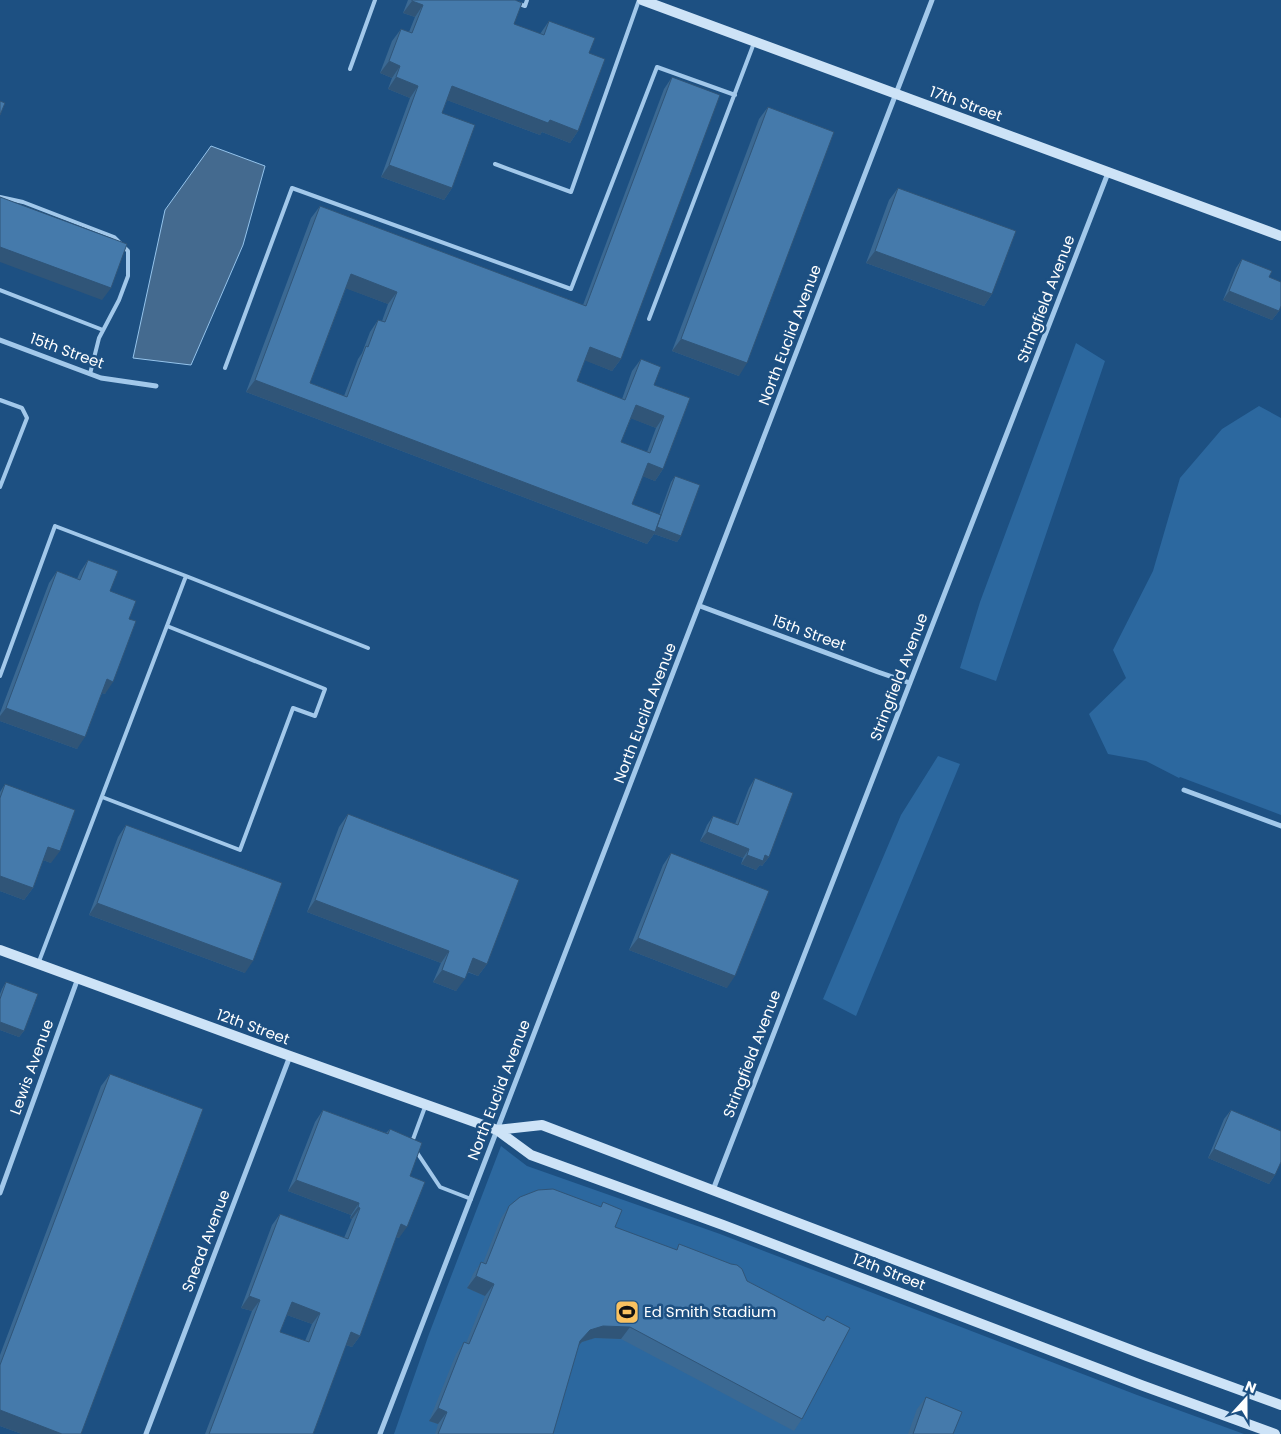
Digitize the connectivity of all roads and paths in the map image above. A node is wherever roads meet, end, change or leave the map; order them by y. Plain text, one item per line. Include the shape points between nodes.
1 (376, 0) edge
2 (508, 0) edge
3 (527, 0) edge
4 (640, 0) edge
5 (932, 0) edge
6 (755, 41) junction
7 (350, 69) dead end
8 (895, 94) junction
9 (735, 95) junction
10 (495, 164) dead end
11 (1108, 173) junction
12 (0, 197) edge
13 (1281, 236) edge
14 (0, 290) edge
15 (649, 319) dead end
16 (104, 330) junction
17 (0, 340) edge
18 (225, 368) dead end
19 (90, 374) junction
20 (156, 386) dead end
21 (0, 400) edge
22 (0, 487) edge
23 (186, 576) junction
24 (700, 606) junction
25 (167, 626) junction
26 (368, 648) dead end
27 (0, 676) edge
28 (910, 683) junction
29 (1184, 790) dead end
30 (102, 798) junction
31 (1281, 826) edge
32 (0, 950) edge
33 (38, 964) junction
34 (78, 978) junction
35 (290, 1056) junction
36 (426, 1104) junction
37 (497, 1130) junction
38 (712, 1190) junction
39 (0, 1192) edge
40 (471, 1199) junction
41 (1281, 1405) edge
42 (146, 1434) edge
43 (380, 1434) edge
44 (1275, 1434) edge

1 - 7 lane
2 - 3 lane via 525,6
4 - 6 street, 17th Street
4 - 10 lane via 571,192
5 - 8 street, North Euclid Avenue
6 - 8 street, 17th Street
6 - 9 lane
8 - 11 street, 17th Street
8 - 24 street, North Euclid Avenue
9 - 15 lane
9 - 18 lane via 657,67 571,290 292,188
11 - 13 street, 17th Street
11 - 28 street, Stringfield Avenue
12 - 16 lane via 23,202 114,237 128,251 128,276
14 - 16 lane
16 - 19 lane
17 - 19 street, 15th Street
19 - 20 street, 15th Street
21 - 22 lane via 22,408 27,418
23 - 25 lane
23 - 26 lane
23 - 27 lane via 55,526
24 - 28 street, 15th Street
24 - 37 street, North Euclid Avenue
25 - 30 lane
25 - 30 lane via 325,689 315,716 293,708 240,850
28 - 38 street, Stringfield Avenue
29 - 31 street
30 - 33 lane
32 - 33 street, 12th Street
33 - 34 street, 12th Street
34 - 35 street, 12th Street
34 - 39 street, Lewis Avenue
35 - 36 street, 12th Street
35 - 42 street, Snead Avenue
36 - 37 street, 12th Street
36 - 40 lane via 412,1144 440,1187
37 - 38 street, 12th Street via 542,1125
37 - 40 street, North Euclid Avenue
37 - 44 street, 12th Street via 531,1155
38 - 41 street, 12th Street
40 - 43 street, North Euclid Avenue

